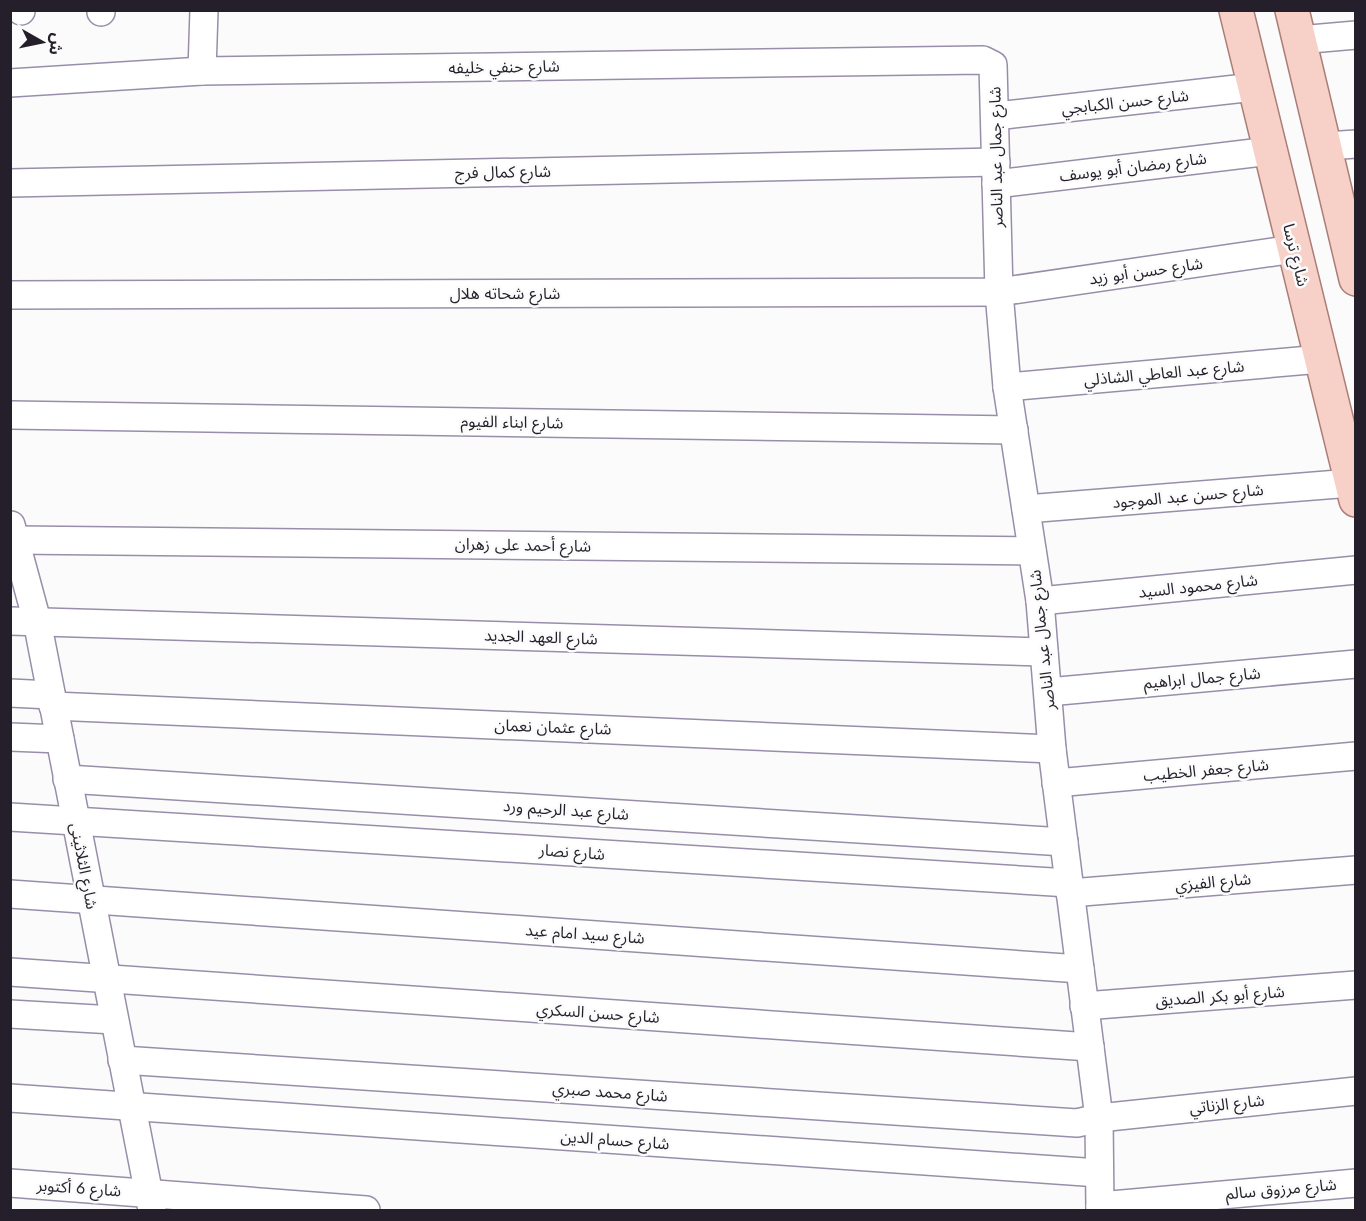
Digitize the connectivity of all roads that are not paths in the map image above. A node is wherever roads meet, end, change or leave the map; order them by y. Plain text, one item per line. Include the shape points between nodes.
1 (204, 10) edge
2 (1236, 10) edge
3 (1296, 25) edge
4 (1356, 35) edge
5 (994, 68) joint
6 (202, 71) junction
7 (10, 83) edge
8 (1254, 87) junction
9 (996, 116) junction
10 (1341, 145) edge
11 (1270, 151) junction
12 (996, 173) junction
13 (10, 183) edge
14 (1352, 245) edge
15 (1294, 249) junction
16 (1356, 279) edge
17 (999, 292) junction
18 (10, 295) edge
19 (1321, 359) junction
20 (1007, 387) junction
21 (10, 415) edge
22 (1014, 429) junction
23 (1353, 491) edge
24 (1026, 509) junction
25 (12, 530) edge
26 (1032, 551) junction
27 (1356, 570) edge
28 (1040, 601) junction
29 (24, 621) edge
30 (1044, 652) junction
31 (1356, 664) edge
32 (1048, 692) junction
33 (10, 693) edge
34 (52, 700) junction
35 (10, 737) edge
36 (60, 739) junction
37 (1052, 749) junction
38 (1356, 756) edge
39 (67, 779) junction
40 (1056, 783) junction
41 (10, 817) edge
42 (75, 821) junction
43 (1064, 842) junction
44 (1356, 870) edge
45 (1070, 888) junction
46 (10, 894) edge
47 (91, 899) junction
48 (1080, 969) junction
49 (10, 972) edge
50 (106, 978) junction
51 (1356, 985) edge
52 (1084, 1006) junction
53 (10, 1014) edge
54 (114, 1020) junction
55 (1090, 1047) junction
56 (122, 1060) junction
57 (1356, 1091) edge
58 (10, 1098) edge
59 (130, 1107) junction
60 (1099, 1118) junction
61 (1099, 1173) junction
62 (10, 1183) edge
63 (1356, 1183) edge
64 (150, 1202) edge
65 (1100, 1208) edge
66 (366, 1210) edge

1 - 6 street
2 - 8 main road, شارع ترسا
3 - 4 street
3 - 10 main road
5 - 6 street, شارع حنفي خليفه via 983,60
5 - 9 street, شارع جمال عبد الناصر
6 - 7 street, شارع حنفي خليفه
8 - 9 street, شارع حسن الكبابجي
8 - 11 main road, شارع ترسا
9 - 12 street, شارع جمال عبد الناصر
10 - 14 main road
11 - 12 street, شارع رمضان أبو يوسف
11 - 15 main road, شارع ترسا
12 - 13 street, شارع كمال فرج
12 - 17 street, شارع جمال عبد الناصر
14 - 16 main road
15 - 17 street, شارع حسن أبو زيد
15 - 19 main road, شارع ترسا
17 - 18 street, شارع شحاته هلال
17 - 20 street, شارع جمال عبد الناصر
19 - 20 street, شارع عبد العاطي الشاذلي
19 - 23 main road, شارع ترسا
20 - 22 street, شارع جمال عبد الناصر
21 - 22 street, شارع ابناء الفيوم
22 - 24 street, شارع جمال عبد الناصر
23 - 24 street, شارع حسن عبد الموجود
24 - 26 street, شارع جمال عبد الناصر
25 - 26 street, شارع أحمد على زهران
25 - 29 street, شارع الثلاثينى
26 - 28 street, شارع جمال عبد الناصر
27 - 28 street, شارع محمود السيد
28 - 30 street, شارع جمال عبد الناصر
29 - 30 street, شارع العهد الجديد
29 - 34 street, شارع الثلاثينى
30 - 32 street, شارع جمال عبد الناصر
31 - 32 street, شارع جمال ابراهيم
32 - 37 street, شارع جمال عبد الناصر
33 - 34 street, شارع عثمان نعمان
34 - 36 street, شارع الثلاثينى
34 - 37 street, شارع عثمان نعمان
35 - 36 street
36 - 39 street, شارع الثلاثينى
37 - 40 street, شارع جمال عبد الناصر
38 - 40 street, شارع جعفر الخطيب
39 - 42 street, شارع الثلاثينى
39 - 43 street, شارع عبد الرحيم ورد
40 - 43 street, شارع جمال عبد الناصر
41 - 42 street, شارع نصار
42 - 45 street, شارع نصار
42 - 47 street, شارع الثلاثينى
43 - 45 street, شارع جمال عبد الناصر
44 - 45 street, شارع الفيزي
45 - 48 street, شارع جمال عبد الناصر
46 - 47 street, شارع سيد امام عيد
47 - 48 street, شارع سيد امام عيد
47 - 50 street, شارع الثلاثينى
48 - 52 street, شارع جمال عبد الناصر
49 - 50 street, شارع حسن السكري
50 - 54 street, شارع الثلاثينى
50 - 55 street, شارع حسن السكري
51 - 52 street, شارع أبو بكر الصديق
52 - 55 street, شارع جمال عبد الناصر
53 - 54 street
54 - 56 street, شارع الثلاثينى
55 - 60 street, شارع جمال عبد الناصر
56 - 59 street, شارع الثلاثينى
56 - 60 street, شارع محمد صبري via 1077,1123
57 - 60 street, شارع الزناتي
58 - 59 street, شارع حسام الدين
59 - 61 street, شارع حسام الدين
59 - 64 street, شارع الثلاثينى
60 - 61 street, شارع جمال عبد الناصر
61 - 65 street, شارع جمال عبد الناصر
62 - 64 street, شارع 6 أكتوبر
63 - 65 street, شارع مرزوق سالم
64 - 66 street, شارع 6 أكتوبر

